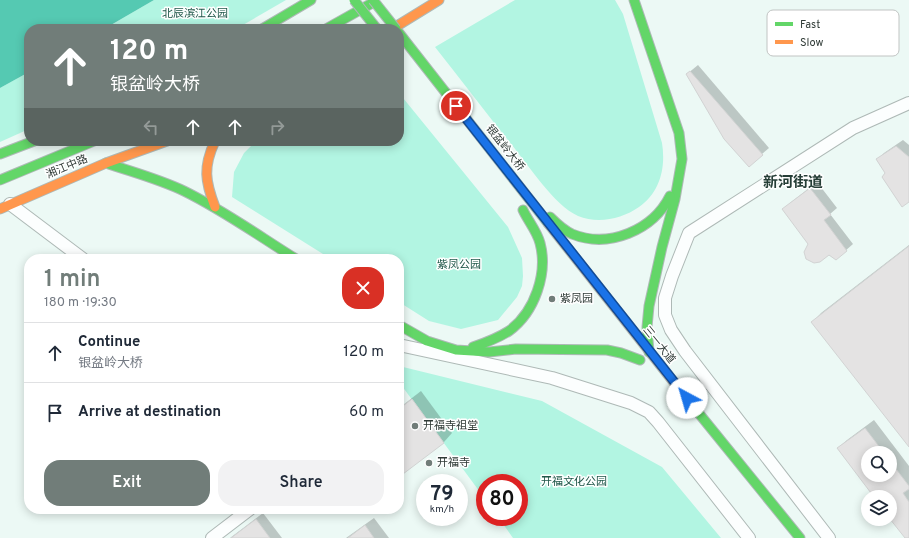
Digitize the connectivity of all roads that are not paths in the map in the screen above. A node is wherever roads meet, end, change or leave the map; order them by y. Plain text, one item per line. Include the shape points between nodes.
1 (311, 0) edge
2 (354, 0) edge
3 (373, 0) edge
4 (377, 0) edge
5 (439, 0) edge
6 (634, 0) edge
7 (270, 24) edge
8 (335, 24) edge
9 (373, 24) edge
10 (392, 24) edge
11 (400, 24) edge
12 (404, 39) edge
13 (909, 103) edge
14 (24, 145) edge
15 (82, 146) edge
16 (154, 146) edge
17 (212, 146) edge
18 (0, 154) edge
19 (106, 164) junction
20 (0, 180) edge
21 (678, 180) junction
22 (532, 202) junction
23 (5, 207) edge
24 (215, 207) junction
25 (552, 248) dead end
26 (76, 254) edge
27 (288, 254) edge
28 (404, 328) edge
29 (404, 346) edge
30 (630, 347) dead end
31 (456, 350) junction
32 (649, 352) junction
33 (243, 514) edge
34 (212, 538) edge
35 (749, 538) edge
36 (800, 538) edge
37 (829, 538) edge

1 - 7 main road
2 - 9 main road, bridge
3 - 10 main road, bridge
4 - 8 main road
5 - 11 main road
6 - 21 main road via 679,133 682,159
12 - 22 main road, 银盆岭大桥
13 - 37 street via 853,128 689,233 666,298 665,315 671,330 685,351
14 - 18 main road
15 - 20 main road, 湘江中路
16 - 19 main road, 湘江中路
17 - 24 main road via 205,176
19 - 23 main road, 湘江中路
19 - 24 main road via 154,178
21 - 22 main road via 653,220 633,232 608,238 575,235 565,230
21 - 32 main road via 649,306
22 - 32 main road, 三一大道
23 - 26 street
24 - 27 main road
25 - 31 main road via 520,207 538,237 542,254 536,297 526,316 505,334 486,343
28 - 31 main road via 427,341
29 - 35 street via 552,378 631,403 649,412
30 - 31 main road via 642,363 621,353 607,350
32 - 36 main road, 三一大道
33 - 34 street

